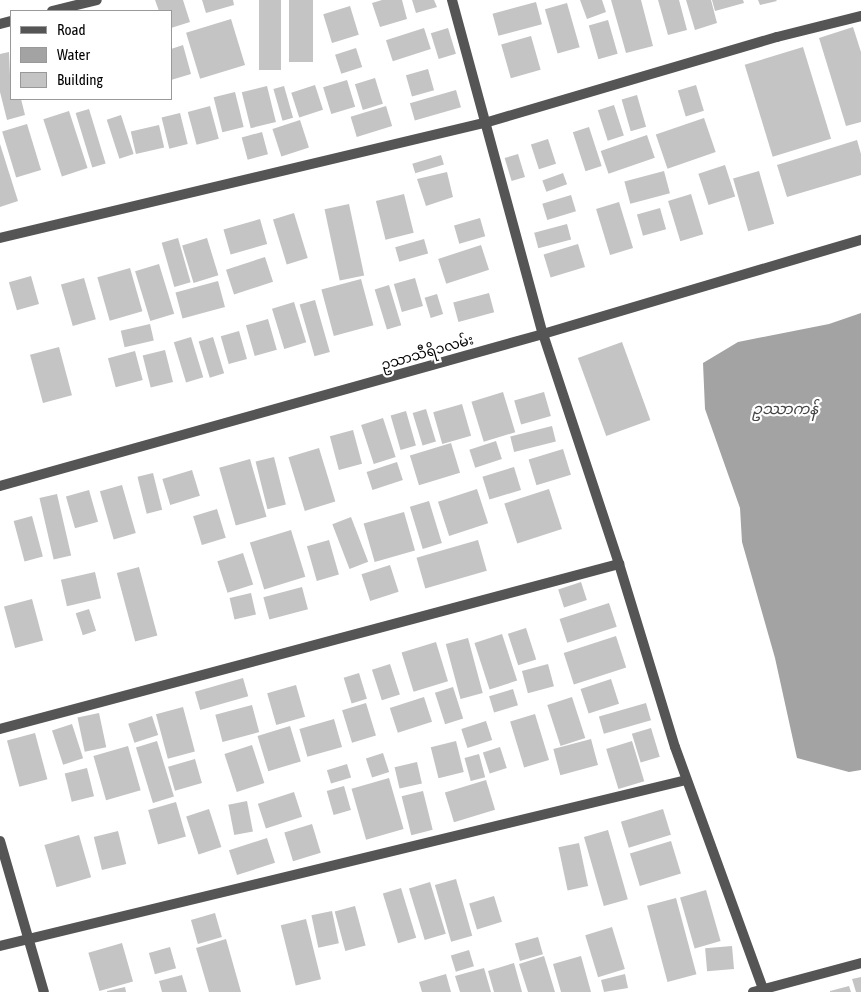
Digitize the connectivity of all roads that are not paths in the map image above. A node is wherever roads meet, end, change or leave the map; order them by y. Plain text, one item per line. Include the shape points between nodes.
1 (97, 0) edge
2 (452, 0) edge
3 (56, 10) edge
4 (861, 16) edge
5 (488, 122) junction
6 (0, 238) edge
7 (861, 240) edge
8 (543, 334) junction
9 (0, 486) edge
10 (619, 564) junction
11 (0, 729) edge
12 (686, 780) junction
13 (0, 841) edge
14 (30, 940) junction
15 (0, 946) edge
16 (861, 964) edge
17 (760, 991) edge
18 (44, 992) edge

1 - 3 street
2 - 5 street
4 - 5 street via 777,37
5 - 6 street
5 - 8 street
7 - 8 street, ဥသာသီရိ၁လမ်း
8 - 9 street, ဥသာသီရိ၁လမ်း
8 - 10 street
10 - 11 street
10 - 12 street
12 - 14 street
12 - 17 street
13 - 14 street
14 - 15 street
14 - 18 street
16 - 17 street

